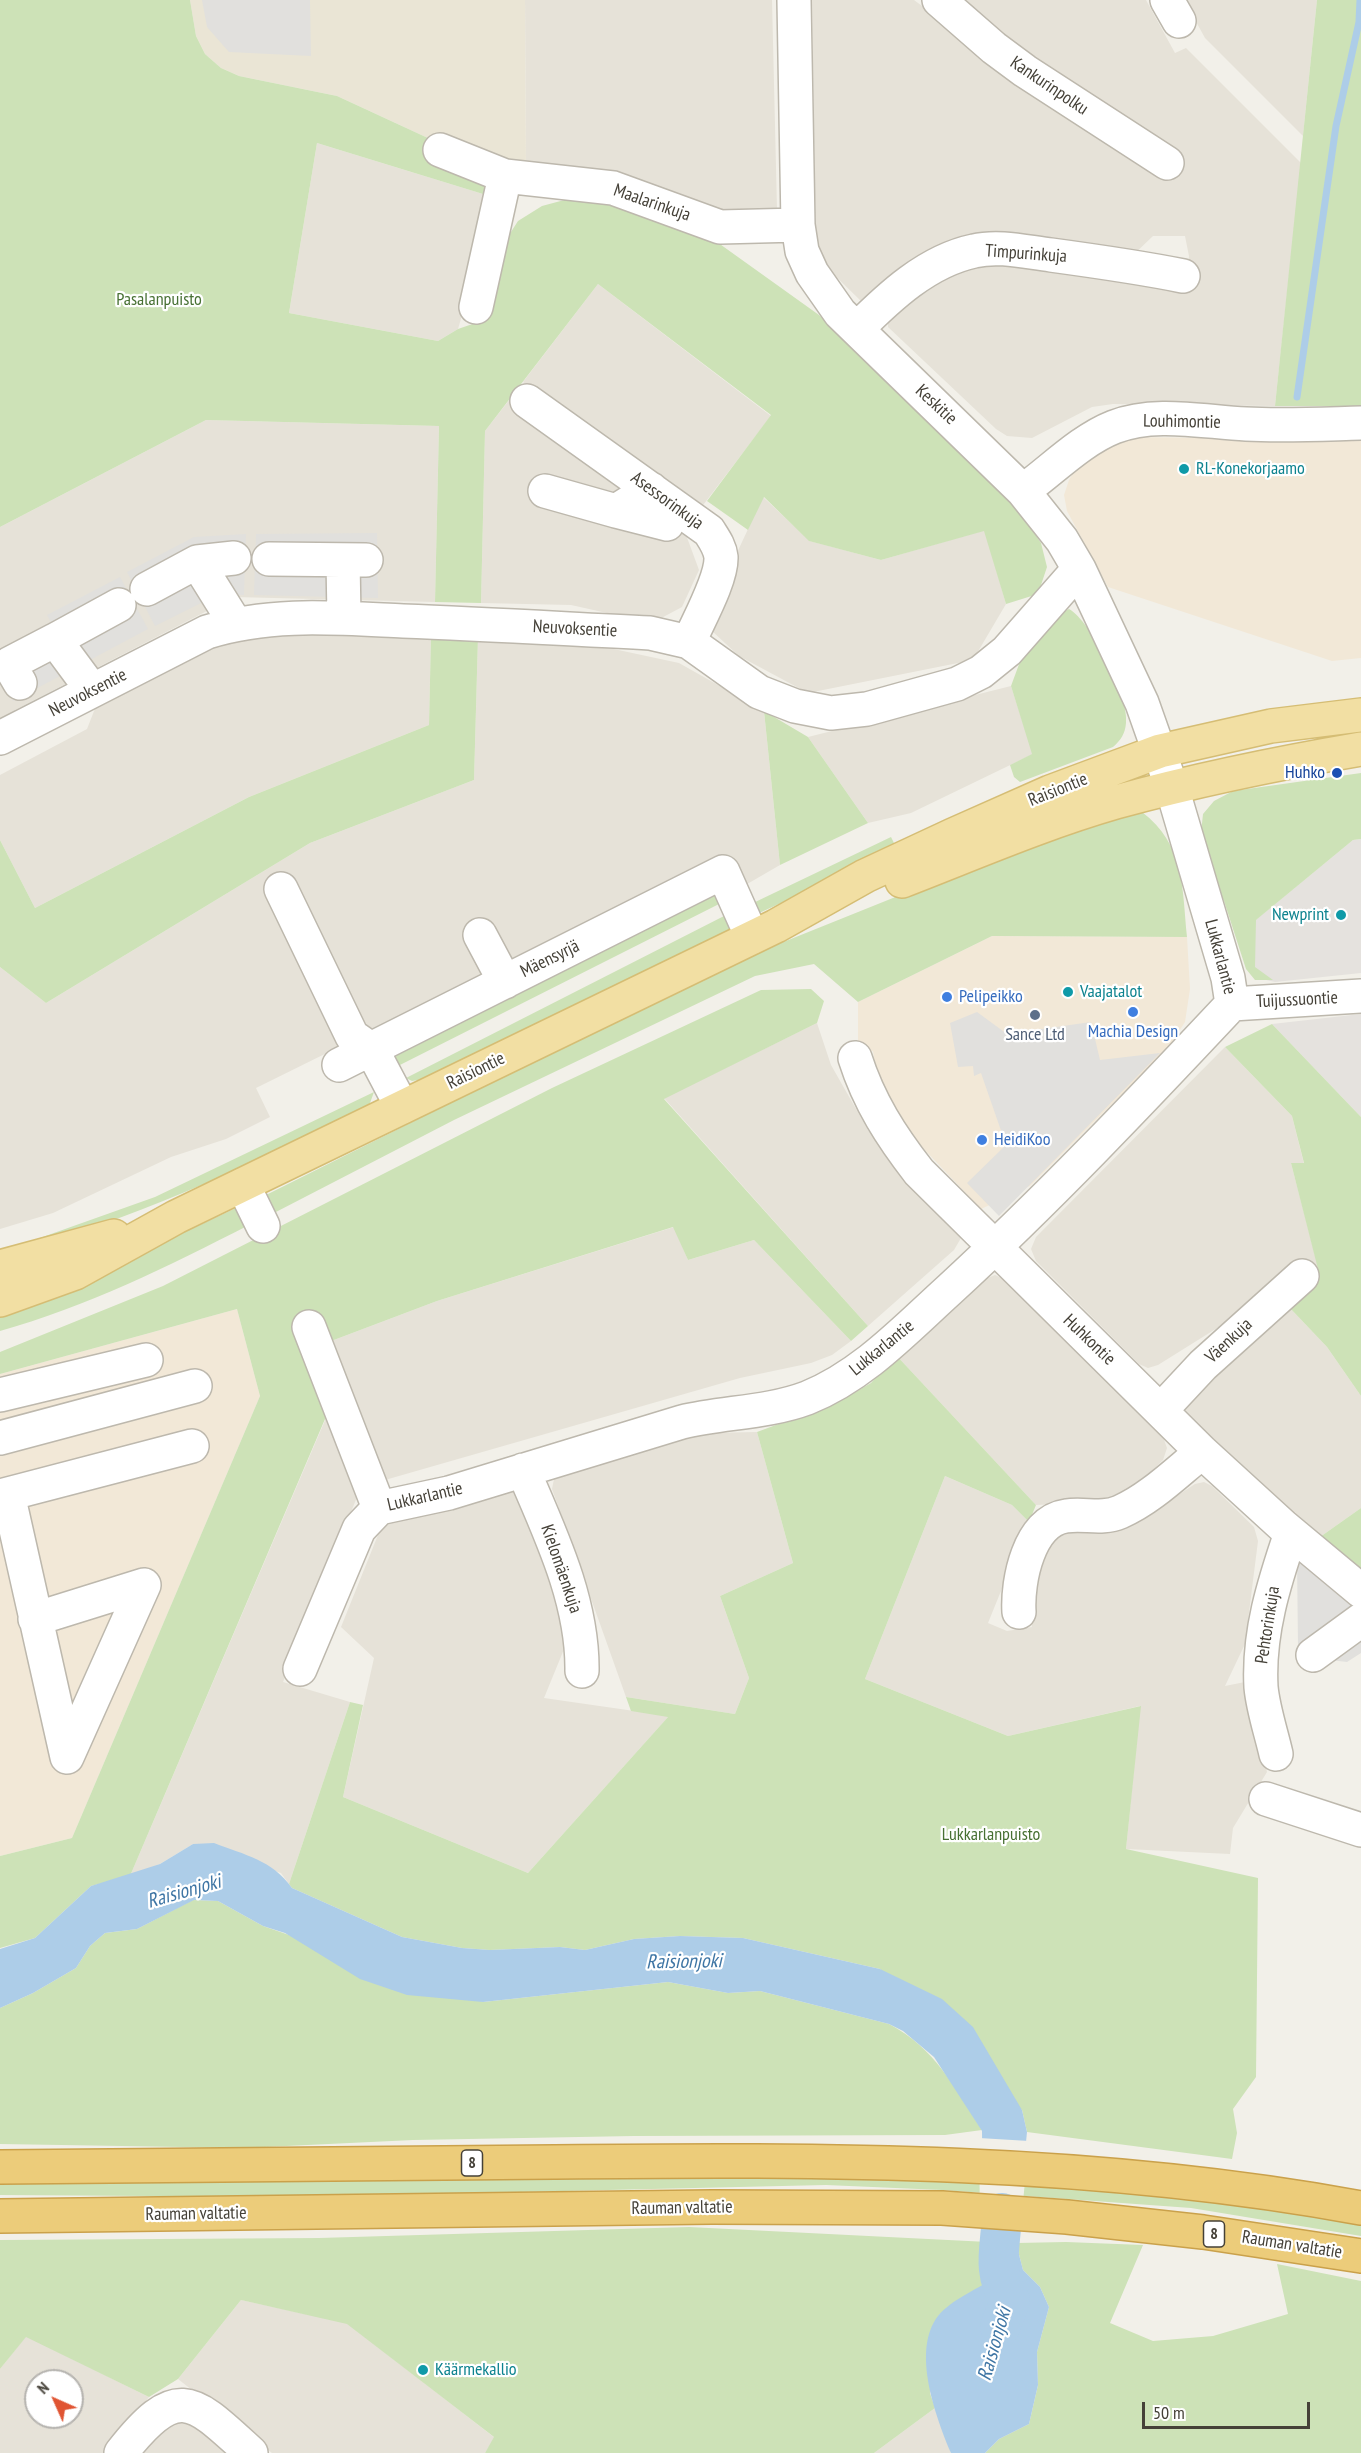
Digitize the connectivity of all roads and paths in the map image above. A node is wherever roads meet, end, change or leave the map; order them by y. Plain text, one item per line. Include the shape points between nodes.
1 (794, 0) edge
2 (939, 0) edge
3 (440, 150) dead end
4 (1167, 163) dead end
5 (506, 176) junction
6 (798, 225) junction
7 (1183, 276) dead end
8 (476, 307) dead end
9 (857, 329) junction
10 (527, 401) dead end
11 (1361, 423) edge
12 (651, 489) junction
13 (545, 490) dead end
14 (1023, 490) junction
15 (616, 511) junction
16 (667, 524) dead end
17 (234, 558) dead end
18 (269, 559) dead end
19 (197, 562) junction
20 (1079, 569) junction
21 (147, 589) dead end
22 (119, 605) dead end
23 (344, 618) junction
24 (235, 623) junction
25 (55, 640) junction
26 (689, 642) junction
27 (20, 684) dead end
28 (92, 690) junction
29 (1361, 715) edge
30 (12, 732) edge
31 (1361, 749) edge
32 (1160, 751) junction
33 (1172, 788) junction
34 (281, 890) dead end
35 (764, 931) junction
36 (480, 935) dead end
37 (505, 982) junction
38 (1361, 996) edge
39 (1232, 1004) junction
40 (372, 1050) junction
41 (855, 1058) dead end
42 (339, 1065) dead end
43 (402, 1107) junction
44 (243, 1185) junction
45 (176, 1217) junction
46 (263, 1226) dead end
47 (995, 1248) junction
48 (0, 1267) edge
49 (1302, 1276) dead end
50 (0, 1300) edge
51 (309, 1327) dead end
52 (146, 1360) dead end
53 (195, 1386) dead end
54 (0, 1395) edge
55 (1161, 1410) junction
56 (0, 1438) edge
57 (192, 1446) dead end
58 (1202, 1452) junction
59 (523, 1470) junction
60 (4, 1495) edge
61 (379, 1508) junction
62 (1291, 1533) junction
63 (1361, 1591) edge
64 (1019, 1612) dead end
65 (35, 1619) junction
66 (1361, 1620) edge
67 (1319, 1650) dead end
68 (300, 1669) dead end
69 (582, 1671) dead end
70 (1276, 1754) dead end
71 (1266, 1799) dead end
72 (1361, 1830) edge
73 (0, 2167) edge
74 (1361, 2208) edge
75 (0, 2216) edge
76 (1361, 2256) edge
77 (247, 2451) edge
78 (121, 2453) edge

1 - 6 street, Keskitie
2 - 4 street, Kankurinpolku via 1017,65
3 - 5 street, Maalarinkuja
5 - 6 street, Maalarinkuja via 613,188 720,227
5 - 8 street
6 - 9 street, Keskitie via 802,251 812,273 823,292
7 - 9 street, Timpurinkuja via 1022,251 973,251 914,279
9 - 14 street, Keskitie
10 - 12 street, Asessorinkuja
11 - 14 street, Louhimontie via 1141,420 1113,428 1090,441
12 - 15 street
12 - 26 street, Asessorinkuja via 709,531 718,544 718,573
13 - 15 street
14 - 20 street, Keskitie
15 - 16 street
17 - 19 street
18 - 23 street via 355,560
19 - 21 street
19 - 24 street
20 - 26 street, Neuvoksentie via 1007,651 981,672 957,684 867,709 831,713 795,706 759,692
20 - 32 street, Keskitie via 1142,703
22 - 25 street
23 - 24 street, Neuvoksentie
23 - 26 street, Neuvoksentie via 650,633
24 - 28 street, Neuvoksentie via 207,632
25 - 27 street via 9,664
25 - 28 street
28 - 30 street, Neuvoksentie
29 - 32 main road, Raisiontie via 1271,726
31 - 33 main road, Raisiontie
32 - 33 street, Keskitie
32 - 35 main road, Raisiontie via 1050,792 953,836 865,876
33 - 35 main road, Raisiontie via 1041,827
33 - 39 street, Lukkarlantie via 1228,978
34 - 40 street via 352,1036
35 - 37 street, Mäensyrjä via 723,872
35 - 43 main road, Raisiontie
36 - 37 street
37 - 40 street, Mäensyrjä
38 - 39 street, Tuijussuontie
39 - 47 street, Lukkarlantie
40 - 42 street, Mäensyrjä
40 - 43 street
41 - 47 street, Huhkontie via 875,1109 892,1138 919,1172
43 - 44 main road, Raisiontie
44 - 45 main road, Raisiontie
44 - 46 street
45 - 48 main road, Raisiontie
45 - 50 main road, Raisiontie via 75,1273
47 - 55 street, Huhkontie
47 - 59 street, Lukkarlantie via 888,1346 834,1385 806,1398 713,1414
49 - 55 street, Väenkuja via 1203,1365
51 - 61 street
52 - 54 street
53 - 56 street
55 - 58 street, Huhkontie
57 - 60 street
58 - 62 street, Huhkontie
58 - 64 street via 1123,1511 1053,1519 1034,1543 1020,1577
59 - 61 street, Lukkarlantie via 449,1493
59 - 69 street, Kielomäenkuja via 575,1605
60 - 65 street
61 - 68 street, Lukkarlantie via 359,1529
62 - 63 street, Huhkontie
62 - 70 street, Pehtorinkuja via 1273,1586 1261,1654 1261,1688
65 - 65 street via 56,1711 67,1757 144,1585
66 - 67 street
71 - 72 street
73 - 74 highway, 8 via 759,2160 943,2164 1241,2188
75 - 76 highway, Rauman valtatie / 8 via 942,2208 1203,2232
77 - 78 street via 214,2418 183,2404 152,2418

